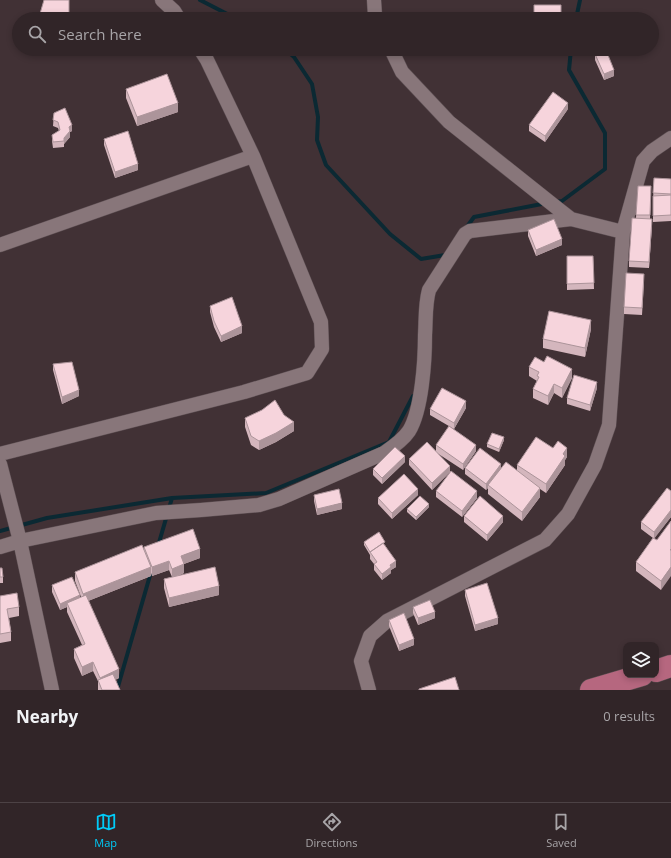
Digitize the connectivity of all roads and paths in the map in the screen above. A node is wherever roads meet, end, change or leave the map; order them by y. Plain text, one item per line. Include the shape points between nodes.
1 (162, 0) edge
2 (374, 0) edge
3 (175, 12) edge
4 (375, 12) edge
5 (204, 56) edge
6 (394, 56) edge
7 (671, 138) edge
8 (253, 156) junction
9 (572, 219) junction
10 (623, 232) junction
11 (0, 245) edge
12 (0, 454) edge
13 (0, 464) edge
14 (19, 537) junction
15 (0, 547) edge
16 (671, 666) edge
17 (659, 670) edge
18 (632, 678) edge
19 (52, 690) edge
20 (369, 690) edge
21 (591, 690) edge

1 - 3 street
2 - 4 street
5 - 8 street
6 - 9 street via 402,72 449,122
7 - 10 street via 652,151 643,161
8 - 11 street
8 - 12 street via 321,322 322,349 307,372 244,392
9 - 10 street
9 - 14 street via 470,231 465,234 429,290 426,300 425,356 418,407 409,431 384,454 259,505 156,513
10 - 20 street via 609,425 595,465 572,507 545,540 387,621 370,636 361,661
13 - 14 street
14 - 15 street
14 - 19 street
16 - 17 highway
18 - 21 highway

